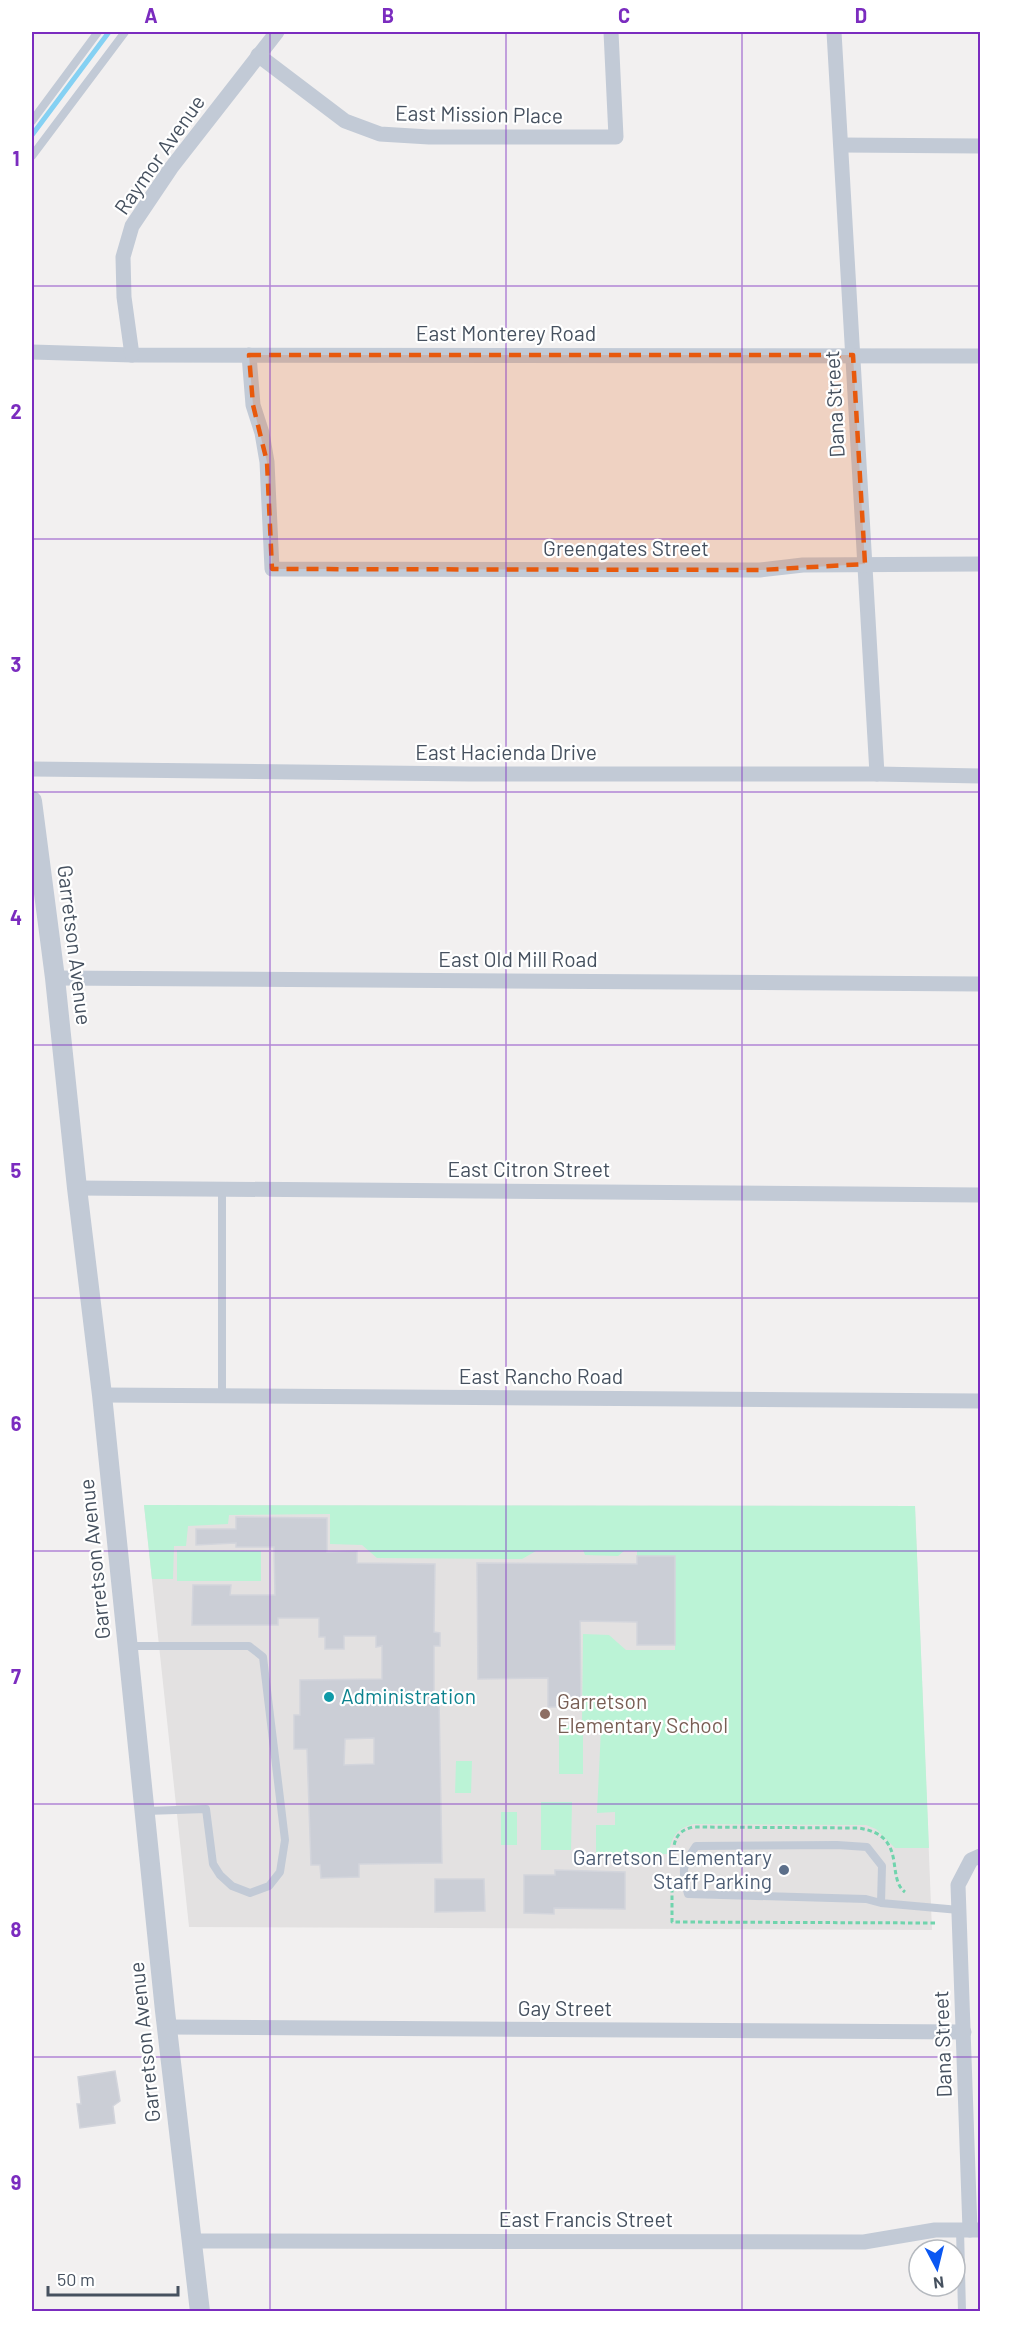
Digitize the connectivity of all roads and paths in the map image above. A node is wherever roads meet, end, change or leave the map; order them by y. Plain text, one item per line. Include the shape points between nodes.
1 (98, 32) edge
2 (125, 32) edge
3 (276, 32) edge
4 (611, 32) edge
5 (834, 32) edge
6 (258, 55) junction
7 (32, 121) edge
8 (841, 145) junction
9 (981, 146) edge
10 (32, 156) edge
11 (32, 352) edge
12 (132, 355) junction
13 (249, 355) junction
14 (853, 355) junction
15 (981, 356) edge
16 (865, 564) junction
17 (981, 564) edge
18 (32, 769) edge
19 (877, 774) junction
20 (981, 776) edge
21 (32, 801) edge
22 (55, 978) junction
23 (981, 984) edge
24 (77, 1188) junction
25 (222, 1189) junction
26 (981, 1195) edge
27 (102, 1395) junction
28 (222, 1396) junction
29 (981, 1401) edge
30 (128, 1646) junction
31 (146, 1811) junction
32 (976, 1858) edge
33 (672, 1867) dead end
34 (672, 1878) dead end
35 (912, 1894) dead end
36 (881, 1903) junction
37 (959, 1910) junction
38 (935, 1923) dead end
39 (167, 2027) junction
40 (964, 2032) junction
41 (970, 2230) edge
42 (191, 2241) junction
43 (200, 2312) edge
44 (962, 2312) edge

1 - 7 lane
2 - 10 lane
3 - 6 street, Raymor Avenue
4 - 6 street, East Mission Place via 616,137 380,134 345,121
5 - 8 street, Dana Street
6 - 12 street, Raymor Avenue via 171,168 132,226 123,257
8 - 9 street
8 - 14 street, Dana Street
11 - 12 street, East Monterey Road
12 - 13 street, East Monterey Road
13 - 14 street, East Monterey Road
13 - 16 street, Greengates Street via 253,405 267,462 272,569 760,570
14 - 15 street, East Monterey Road
14 - 16 street, Dana Street
16 - 17 street, Greengates Street
16 - 19 street, Dana Street
18 - 19 street, East Hacienda Drive
19 - 20 street, East Hacienda Drive
21 - 22 street, Garretson Avenue
22 - 23 street, East Old Mill Road
22 - 24 street, Garretson Avenue
24 - 25 street, East Citron Street
24 - 27 street, Garretson Avenue
25 - 26 street, East Citron Street
25 - 28 lane
27 - 28 street, East Rancho Road
27 - 30 street, Garretson Avenue
28 - 29 street, East Rancho Road
30 - 31 street, Garretson Avenue
30 - 31 lane via 249,1646 263,1657 285,1840 280,1872 269,1886 250,1893 232,1886 213,1864 206,1809
31 - 39 street, Garretson Avenue
32 - 37 street, Dana Street via 958,1885
33 - 35 path via 675,1839 693,1827 858,1828 872,1832 888,1845 894,1856 898,1886
34 - 38 path via 672,1922
36 - 36 lane via 882,1866 867,1847 696,1846 684,1864 688,1894 866,1899
36 - 37 lane
37 - 40 street, Dana Street
39 - 40 street, Gay Street
39 - 42 street, Garretson Avenue
40 - 41 street, Dana Street
41 - 42 street, East Francis Street via 934,2230 864,2242
41 - 44 lane
42 - 43 street, Garretson Avenue

